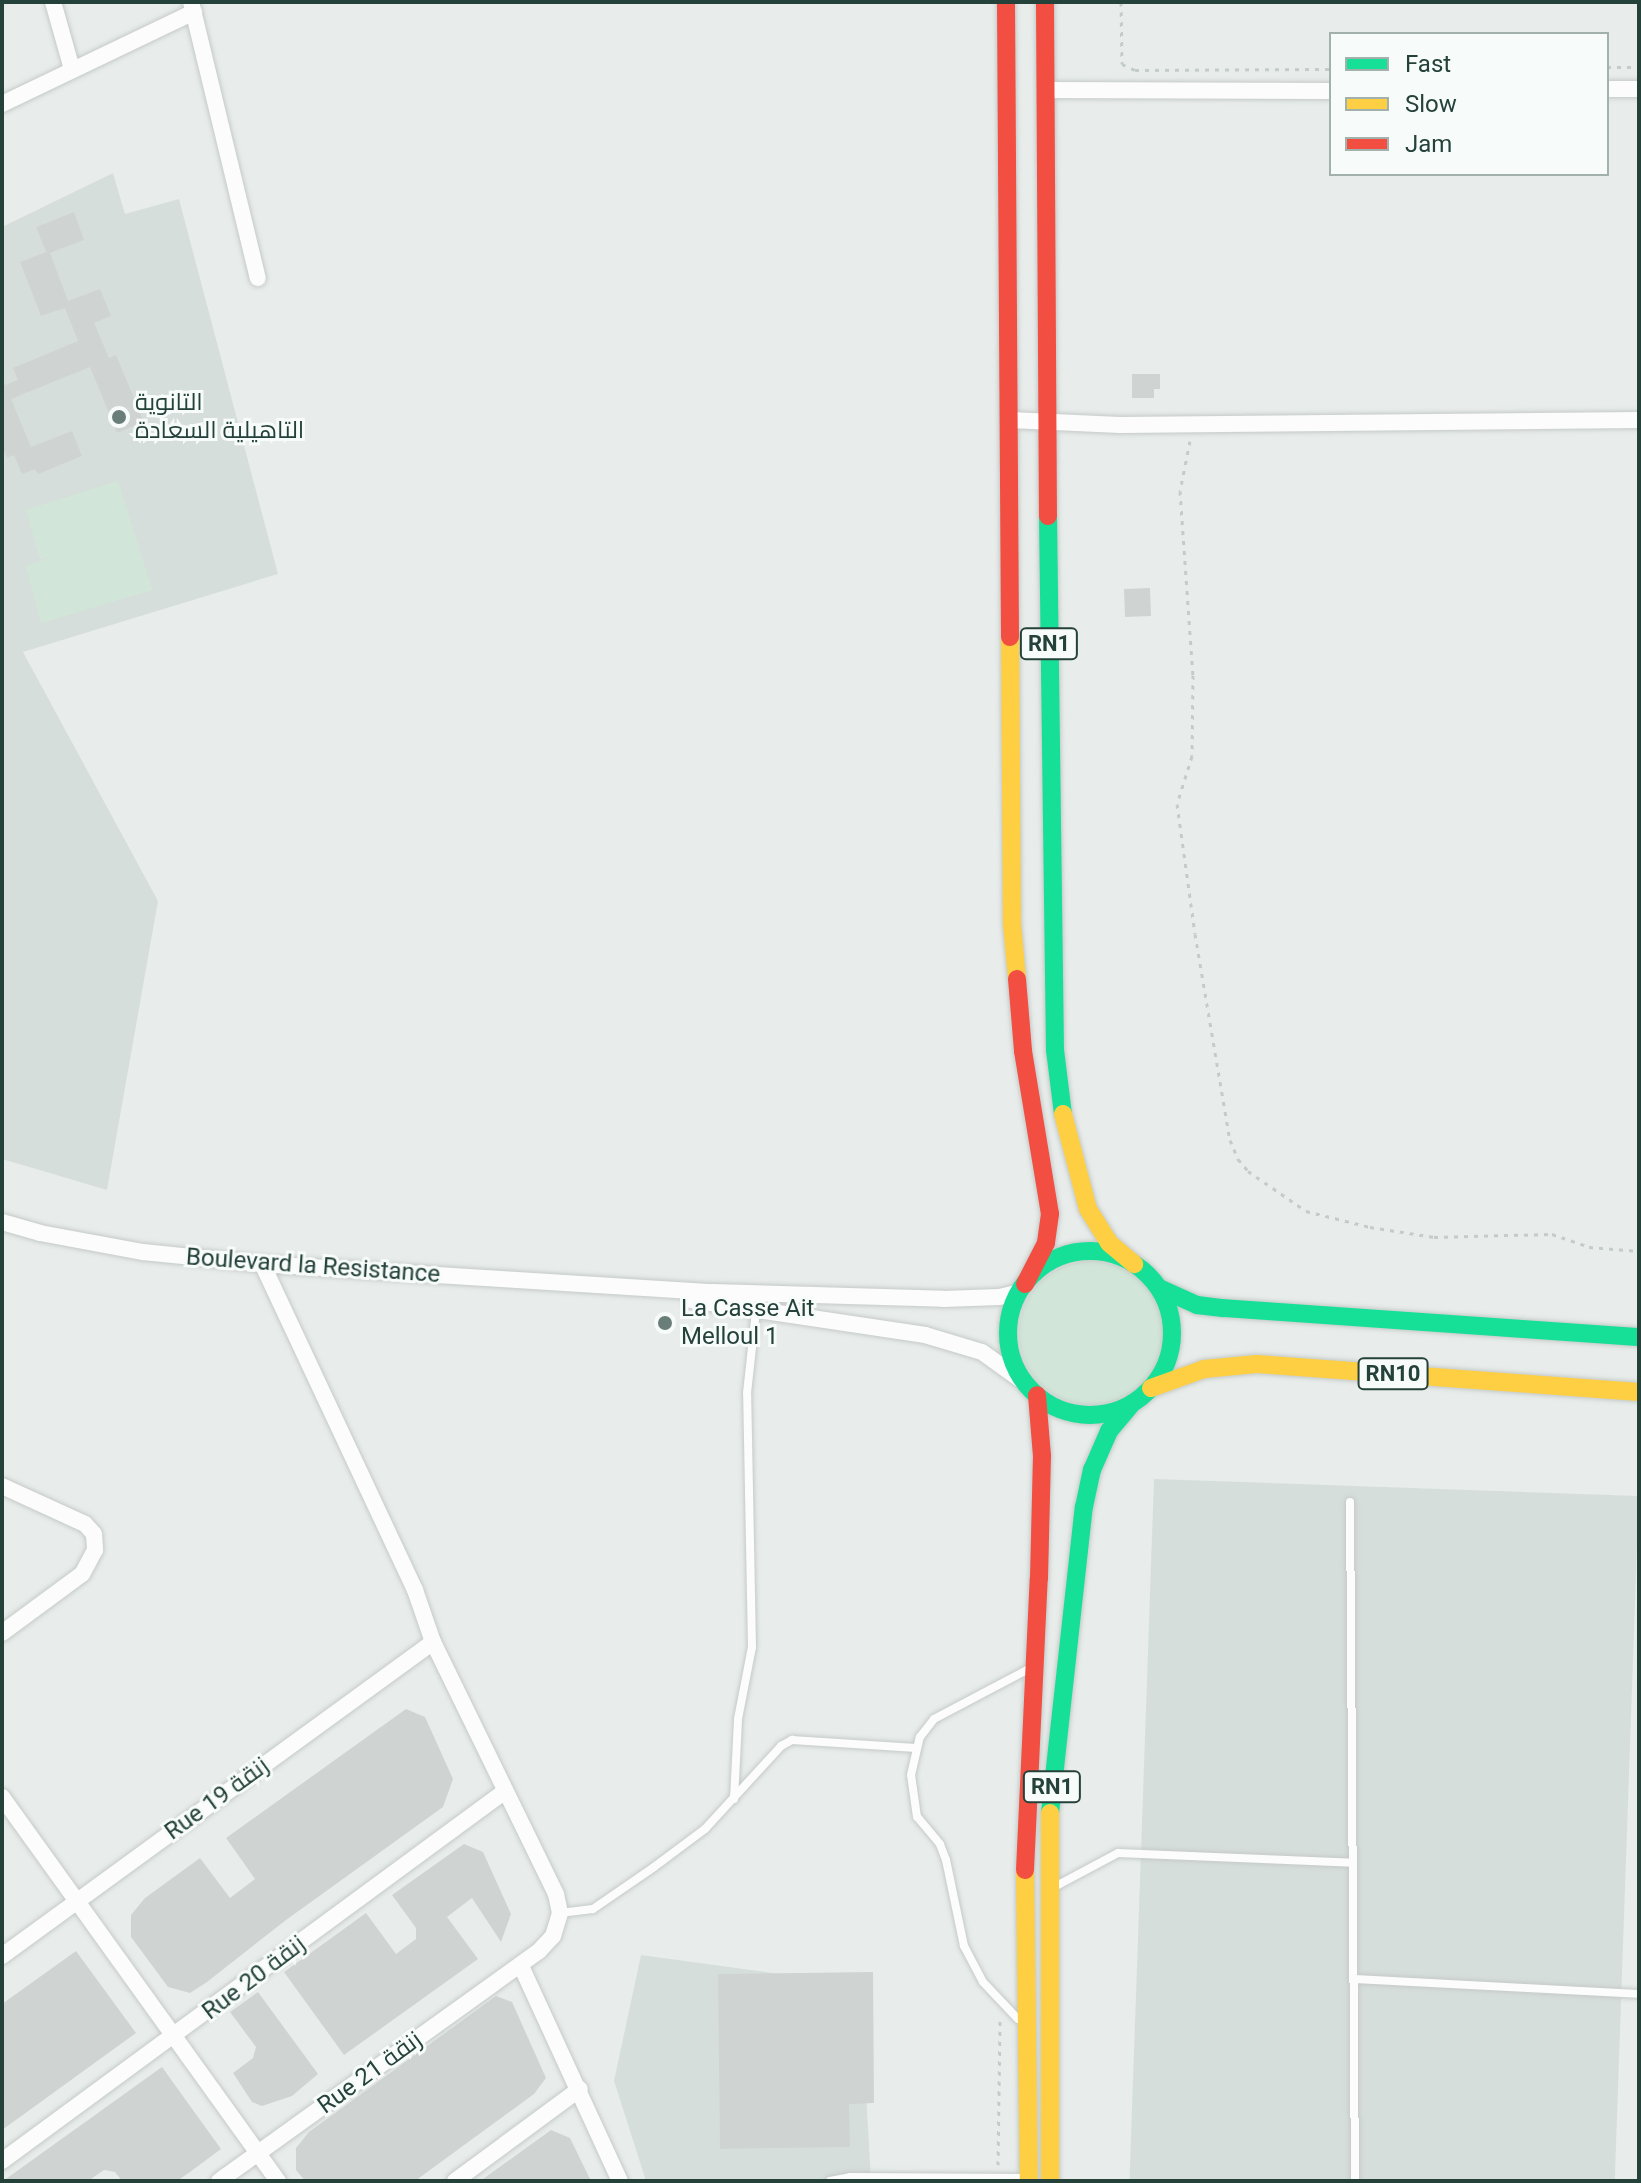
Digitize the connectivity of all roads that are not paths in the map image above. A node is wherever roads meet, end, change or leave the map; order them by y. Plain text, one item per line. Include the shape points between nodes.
1 (53, 2) edge
2 (1006, 2) edge
3 (1045, 2) edge
4 (193, 7) edge
5 (72, 69) junction
6 (1609, 89) edge
7 (1639, 89) edge
8 (1046, 90) junction
9 (1329, 91) edge
10 (2, 104) edge
11 (258, 278) dead end
12 (1010, 420) junction
13 (1639, 420) edge
14 (1048, 421) junction
15 (2, 1222) edge
16 (262, 1264) junction
17 (1134, 1264) junction
18 (627, 1288) junction
19 (1022, 1288) junction
20 (1159, 1288) junction
21 (756, 1311) junction
22 (1639, 1337) edge
23 (1151, 1388) junction
24 (1031, 1389) junction
25 (1639, 1392) edge
26 (1130, 1406) junction
27 (2, 1486) edge
28 (1350, 1502) dead end
29 (2, 1633) edge
30 (433, 1642) junction
31 (1035, 1666) junction
32 (916, 1748) junction
33 (504, 1792) junction
34 (2, 1797) edge
35 (734, 1799) junction
36 (1353, 1863) junction
37 (1050, 1888) junction
38 (77, 1901) junction
39 (560, 1913) junction
40 (2, 1956) edge
41 (521, 1966) junction
42 (1354, 1979) junction
43 (1639, 1994) edge
44 (1026, 2028) junction
45 (175, 2037) junction
46 (580, 2089) junction
47 (258, 2153) junction
48 (2, 2161) edge
49 (1029, 2180) edge
50 (219, 2181) edge
51 (278, 2181) edge
52 (455, 2181) edge
53 (620, 2181) edge
54 (830, 2181) edge
55 (1050, 2181) edge
56 (1355, 2181) edge

1 - 5 street
2 - 12 highway, RN1
3 - 8 highway, RN1
4 - 5 street
4 - 11 street
5 - 10 street
6 - 7 street
8 - 9 street
8 - 14 highway, RN1
12 - 14 street
12 - 19 highway, RN1 via 1012,924 1026,1078 1050,1214 1046,1243
13 - 14 street via 1120,425
14 - 17 highway, RN1 via 1052,984 1058,1083 1088,1209 1109,1243
15 - 16 street, Boulevard la Resistance via 143,1252
16 - 18 street, Boulevard la Resistance
16 - 30 street via 415,1590
17 - 19 highway, RN1 via 1112,1254 1076,1253 1053,1261
17 - 20 highway, RN1
18 - 19 street, Boulevard la Resistance via 943,1299 999,1297
18 - 21 street, Boulevard la Resistance
19 - 24 highway, RN1 via 1011,1312 1009,1344
20 - 22 highway, RN10 via 1197,1305 1223,1308
20 - 23 highway, RN1 via 1173,1334 1169,1358
21 - 24 street, Boulevard la Resistance via 956,1343 996,1359
21 - 35 lane via 747,1393 752,1647 738,1719
23 - 25 highway, RN10 via 1204,1369 1257,1364
23 - 26 highway, RN1
24 - 26 highway, RN1 via 1055,1407 1087,1415
24 - 31 highway, RN1 via 1042,1456
26 - 37 highway, RN1 via 1109,1431 1084,1507 1050,1802
27 - 29 street via 85,1524 94,1534 95,1550 82,1574
28 - 36 lane
30 - 33 street
30 - 38 street, Rue 19 زنقة
31 - 32 lane via 934,1719
31 - 44 highway, RN1 via 1024,1889
32 - 35 lane via 792,1740
32 - 44 lane via 911,1775 917,1817 943,1852 964,1946 983,1982
33 - 39 street via 556,1894
33 - 45 street, Rue 20 زنقة
34 - 38 street
35 - 39 lane via 705,1829 610,1900 593,1909
36 - 37 lane via 1118,1853
36 - 42 lane
37 - 55 highway, RN1
38 - 40 street, Rue 19 زنقة
38 - 45 street
39 - 41 street, Rue 21 زنقة via 553,1936
41 - 46 street
41 - 47 street, Rue 21 زنقة
42 - 43 lane
42 - 56 lane
44 - 49 highway, RN1
45 - 47 street
45 - 48 street, Rue 20 زنقة
46 - 52 street
46 - 53 street
47 - 50 street, Rue 21 زنقة
47 - 51 street
49 - 54 lane

